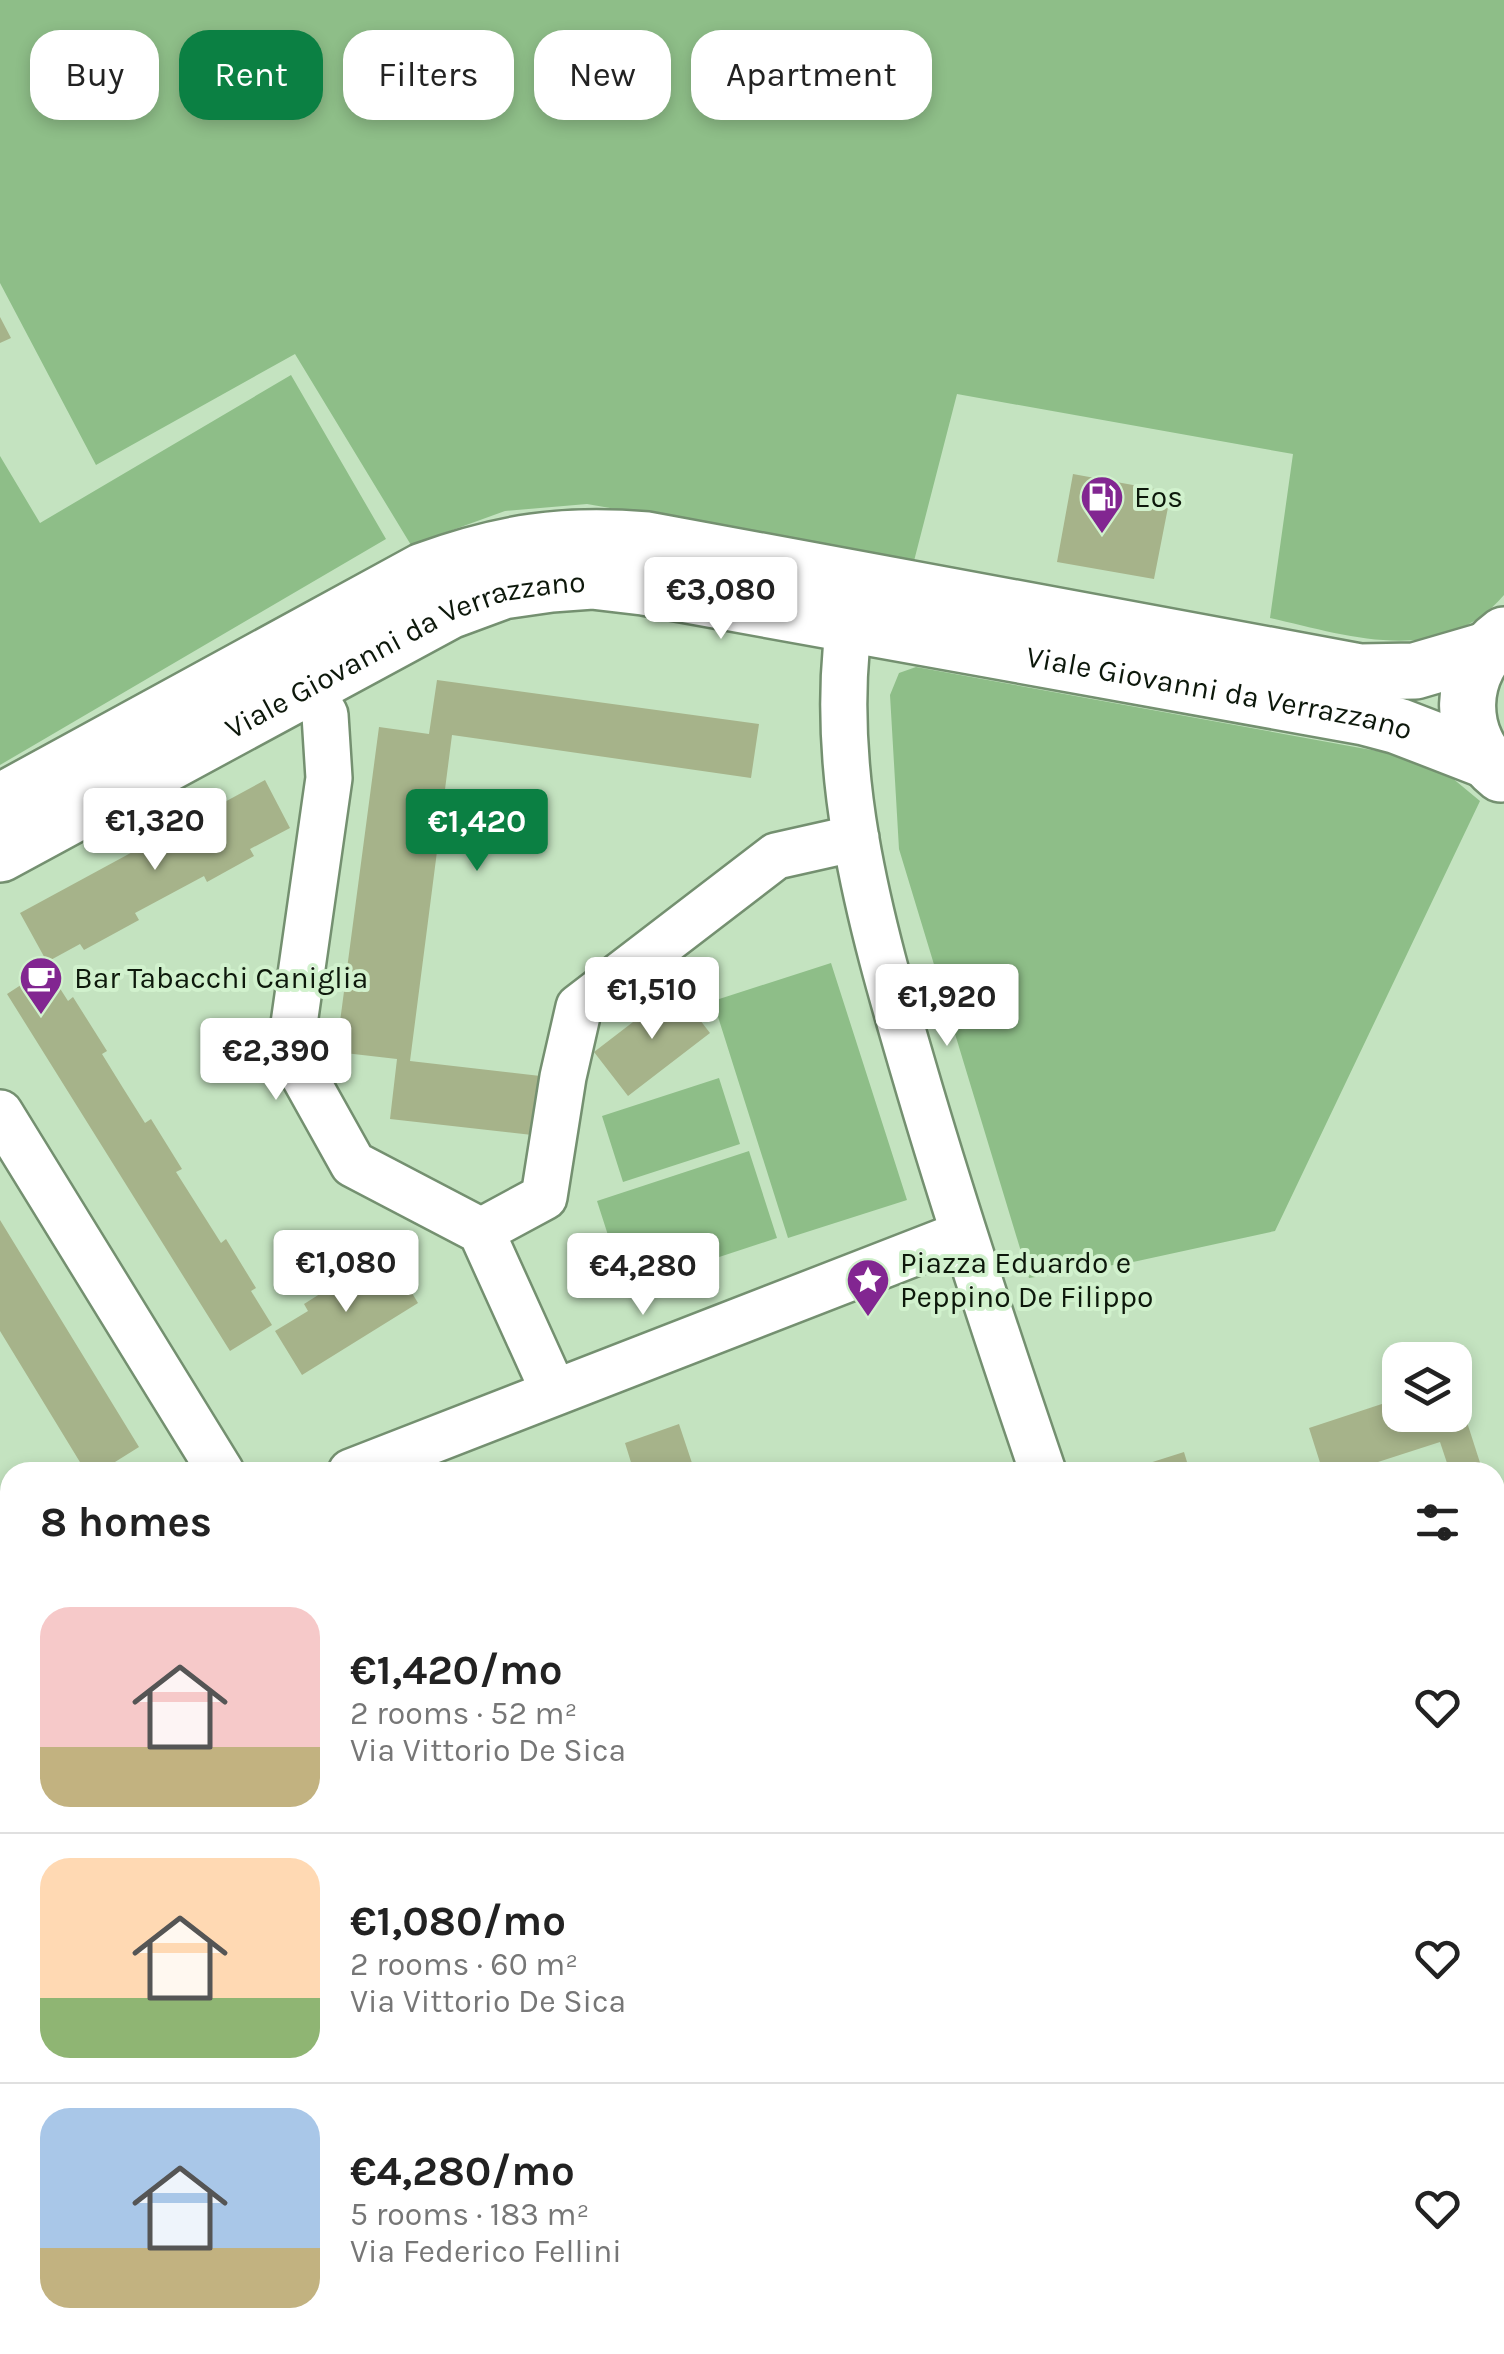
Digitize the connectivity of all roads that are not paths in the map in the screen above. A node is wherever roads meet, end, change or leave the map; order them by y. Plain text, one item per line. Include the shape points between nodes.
1 (853, 601) junction
2 (1496, 643) edge
3 (1208, 666) junction
4 (309, 687) junction
5 (1495, 768) edge
6 (0, 802) edge
7 (856, 838) junction
8 (0, 854) edge
9 (0, 1113) edge
10 (481, 1231) junction
11 (963, 1234) junction
12 (554, 1392) junction
13 (215, 1462) edge
14 (376, 1462) edge
15 (1040, 1462) edge

1 - 3 main road, Viale Giovanni da Verrazzano
1 - 4 main road, Viale Giovanni da Verrazzano via 592,581 504,590 449,611
1 - 6 main road, Viale Giovanni da Verrazzano via 647,540 522,541 423,571
1 - 7 street via 844,706
2 - 3 main road, Viale Giovanni da Verrazzano via 1440,665 1386,674
2 - 5 main road via 1471,680 1467,714 1476,746
3 - 5 main road, Viale Giovanni da Verrazzano via 1398,726
4 - 8 main road, Viale Giovanni da Verrazzano
4 - 10 street via 325,715 329,778 292,1038 300,1069 353,1164
7 - 10 street via 776,856 579,1007 544,1197
7 - 11 street via 878,947
9 - 13 street
10 - 12 street
11 - 12 street
11 - 15 street
12 - 14 street

